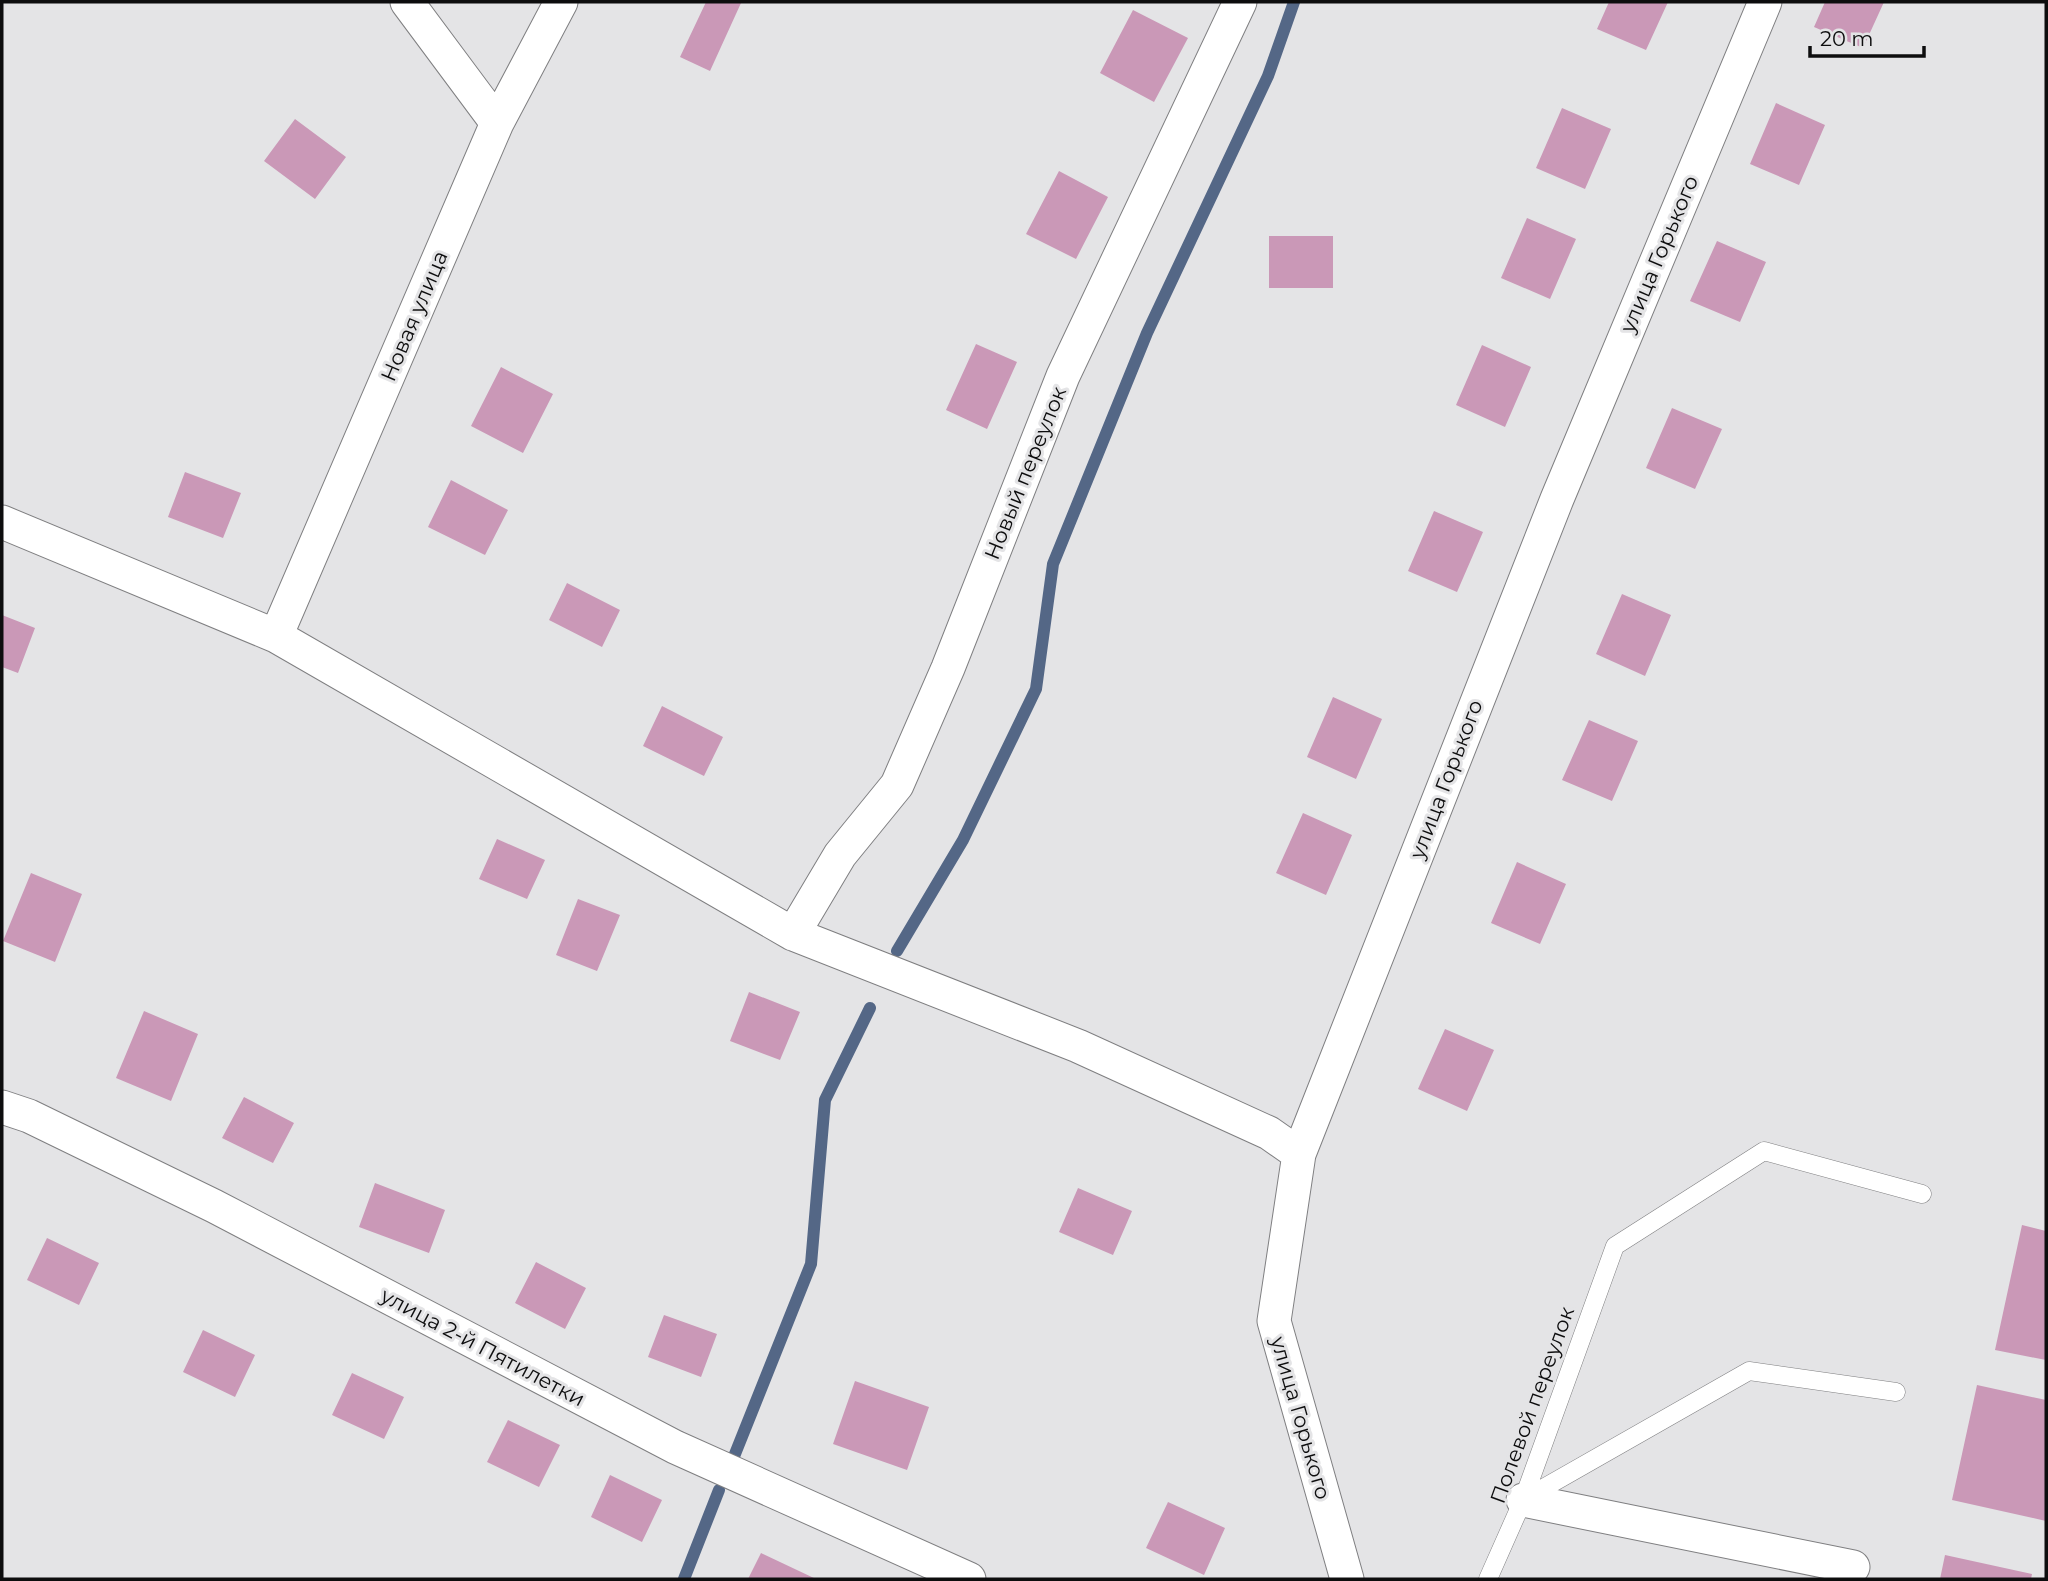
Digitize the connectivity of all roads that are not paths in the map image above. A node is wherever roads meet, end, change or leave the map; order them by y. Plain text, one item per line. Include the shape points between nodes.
1 (407, 2) edge
2 (561, 2) edge
3 (1240, 2) edge
4 (1765, 2) edge
5 (497, 123) junction
6 (2, 522) edge
7 (276, 636) junction
8 (793, 934) junction
9 (2, 1107) edge
10 (1299, 1154) junction
11 (1922, 1194) dead end
12 (1896, 1392) dead end
13 (1523, 1500) junction
14 (1853, 1567) dead end
15 (969, 1579) edge
16 (1347, 1579) edge
17 (1488, 1579) edge

1 - 5 street
2 - 5 street, Новая улица
3 - 8 street, Новый переулок via 1063,376 897,785 840,855
4 - 10 street, улица Горького via 1557,499
5 - 7 street, Новая улица
6 - 7 street
7 - 8 street
8 - 10 street via 1078,1046 1269,1133
9 - 15 street, улица 2-й Пятилетки via 214,1206 675,1447
10 - 16 street, улица Горького via 1274,1321
11 - 13 lane, Полевой переулок via 1764,1151 1615,1246
12 - 13 lane via 1749,1371
13 - 14 street
13 - 17 lane, Полевой переулок

